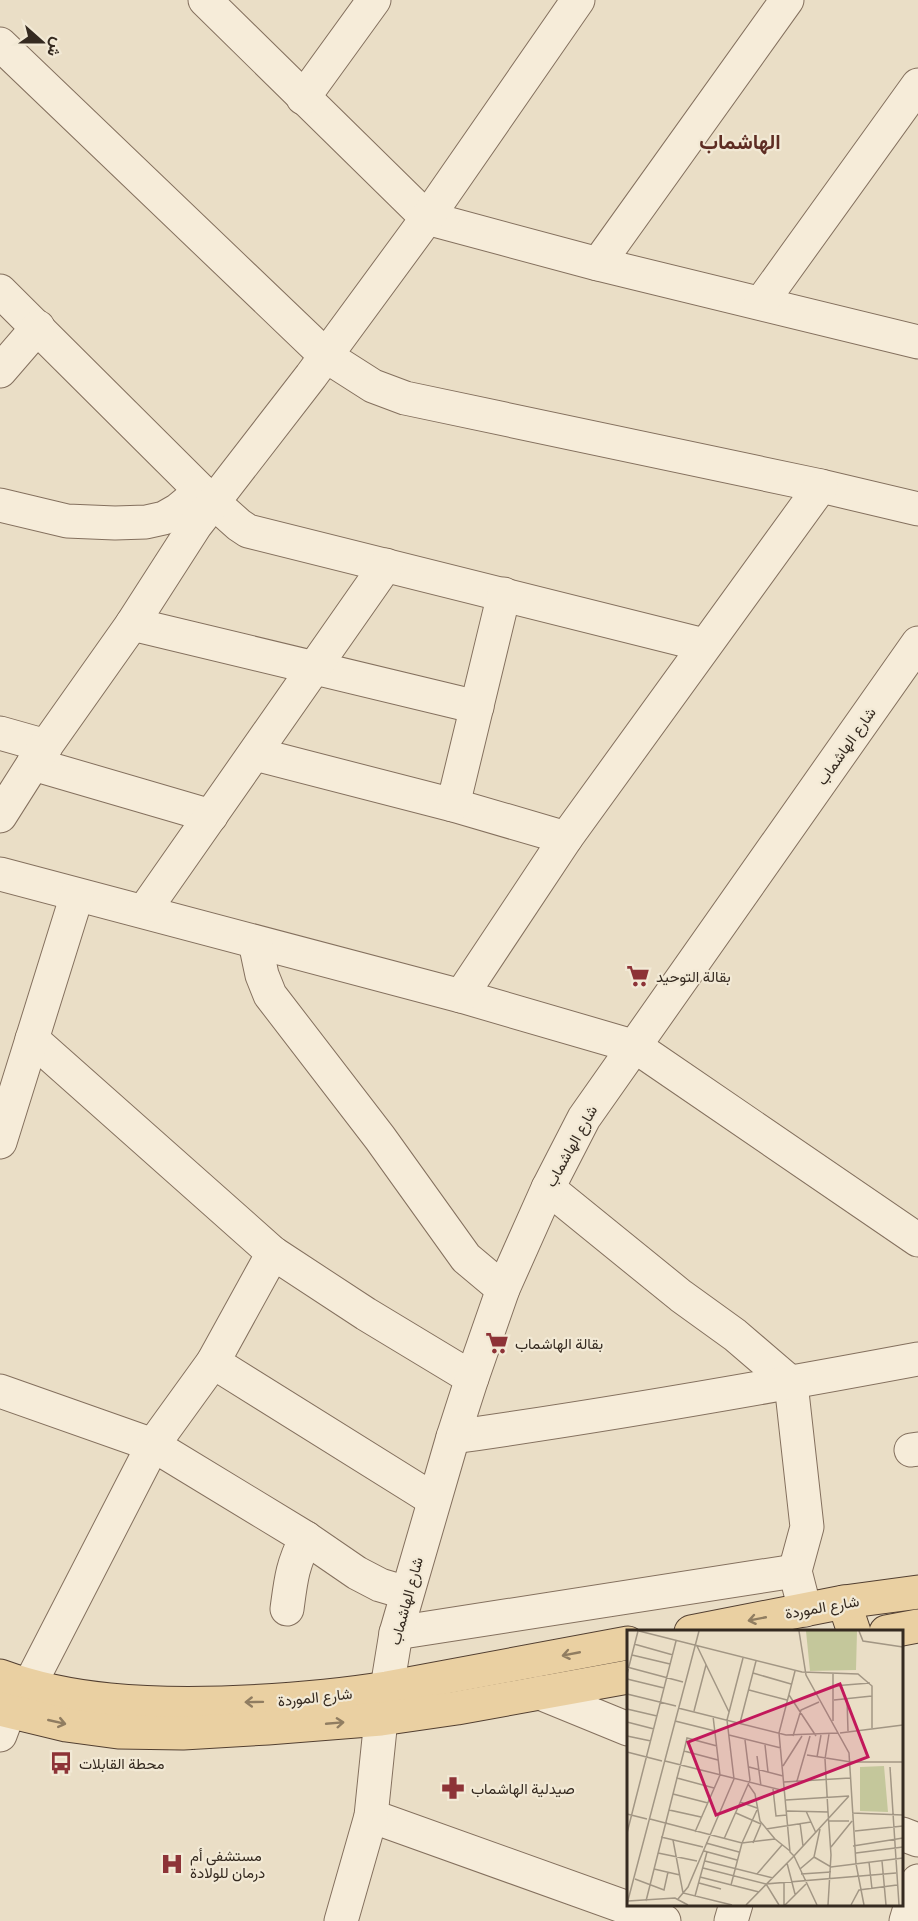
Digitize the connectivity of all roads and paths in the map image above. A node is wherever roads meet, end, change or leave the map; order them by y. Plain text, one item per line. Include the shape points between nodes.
1 (205, 0) edge
2 (374, 0) edge
3 (578, 0) edge
4 (788, 0) edge
5 (0, 44) edge
6 (918, 85) edge
7 (303, 98) junction
8 (428, 218) junction
9 (598, 264) junction
10 (0, 291) edge
11 (761, 303) junction
12 (38, 327) junction
13 (918, 342) edge
14 (326, 356) junction
15 (0, 371) edge
16 (821, 486) junction
17 (206, 497) junction
18 (0, 505) edge
19 (918, 509) edge
20 (386, 565) junction
21 (504, 594) junction
22 (132, 624) junction
23 (705, 645) junction
24 (914, 658) edge
25 (314, 667) junction
26 (477, 707) junction
27 (0, 733) edge
28 (255, 754) junction
29 (40, 755) junction
30 (453, 805) junction
31 (0, 816) edge
32 (211, 816) junction
33 (566, 838) junction
34 (0, 874) edge
35 (77, 895) junction
36 (144, 911) junction
37 (255, 942) junction
38 (461, 996) junction
39 (32, 1039) junction
40 (636, 1047) junction
41 (0, 1142) edge
42 (548, 1188) junction
43 (918, 1240) edge
44 (273, 1253) junction
45 (503, 1288) junction
46 (918, 1359) edge
47 (213, 1362) junction
48 (472, 1378) junction
49 (791, 1383) junction
50 (0, 1391) edge
51 (453, 1437) junction
52 (153, 1445) junction
53 (434, 1500) junction
54 (306, 1538) junction
55 (795, 1571) junction
56 (918, 1592) edge
57 (407, 1593) junction
58 (287, 1609) dead end
59 (805, 1610) junction
60 (849, 1617) edge
61 (918, 1626) edge
62 (701, 1630) edge
63 (897, 1630) edge
64 (396, 1633) junction
65 (627, 1643) edge
66 (627, 1677) edge
67 (540, 1693) junction
68 (8, 1703) edge
69 (384, 1703) junction
70 (627, 1729) edge
71 (371, 1816) junction
72 (903, 1834) edge
73 (918, 1840) edge
74 (918, 1881) edge
75 (736, 1906) edge
76 (341, 1921) edge
77 (664, 1921) edge
78 (731, 1921) edge
79 (906, 1921) edge

1 - 7 street
2 - 7 street
3 - 8 street
4 - 9 street
5 - 14 street
6 - 11 street
7 - 8 street
8 - 9 street
8 - 14 street
9 - 11 street
10 - 12 street
11 - 13 street
12 - 15 street
12 - 17 street
14 - 16 street via 373,386 405,398
14 - 17 street
16 - 19 street
16 - 23 street
17 - 18 street via 164,518 146,522 67,520
17 - 20 street via 248,531
17 - 22 street via 195,526
20 - 21 street
20 - 25 street
21 - 23 street
21 - 26 street
22 - 25 street
22 - 29 street
23 - 33 street
24 - 40 street, شارع الهاشماب
25 - 26 street
25 - 28 street
26 - 30 street
27 - 29 street
28 - 30 street
28 - 32 street
29 - 31 street
29 - 32 street
30 - 33 street
32 - 36 street
33 - 38 street
34 - 35 street
35 - 36 street
35 - 39 street
36 - 37 street
37 - 38 street
37 - 45 street via 270,995 466,1258
38 - 40 street
39 - 41 street
39 - 44 street
40 - 42 street, شارع الهاشماب via 584,1118
40 - 43 street
42 - 45 street, شارع الهاشماب
42 - 49 street
44 - 47 street
44 - 48 street
45 - 48 street, شارع الهاشماب
46 - 49 street
47 - 52 street
47 - 53 street
48 - 51 street, شارع الهاشماب
49 - 51 street
49 - 55 street via 807,1527
50 - 52 street
51 - 53 street, شارع الهاشماب
52 - 54 street
52 - 68 street
53 - 57 street, شارع الهاشماب
54 - 57 street via 357,1574
54 - 58 street via 291,1574
55 - 59 street
55 - 64 street
56 - 60 main road, شارع الموردة
57 - 64 street, شارع الهاشماب
59 - 60 main road, شارع الموردة
59 -> 62 main road, شارع الموردة
61 - 63 main road
64 - 69 street, شارع الهاشماب
65 -> 69 main road, شارع الموردة
66 - 67 main road, شارع الموردة
67 - 69 main road, شارع الموردة via 457,1708
67 - 70 street
68 - 69 main road, شارع الموردة via 66,1725 118,1732 183,1733 268,1728
69 - 71 street, شارع الهاشماب
71 - 76 street, شارع الهاشماب
71 - 77 street
72 - 73 street
74 - 79 street
75 - 78 street

